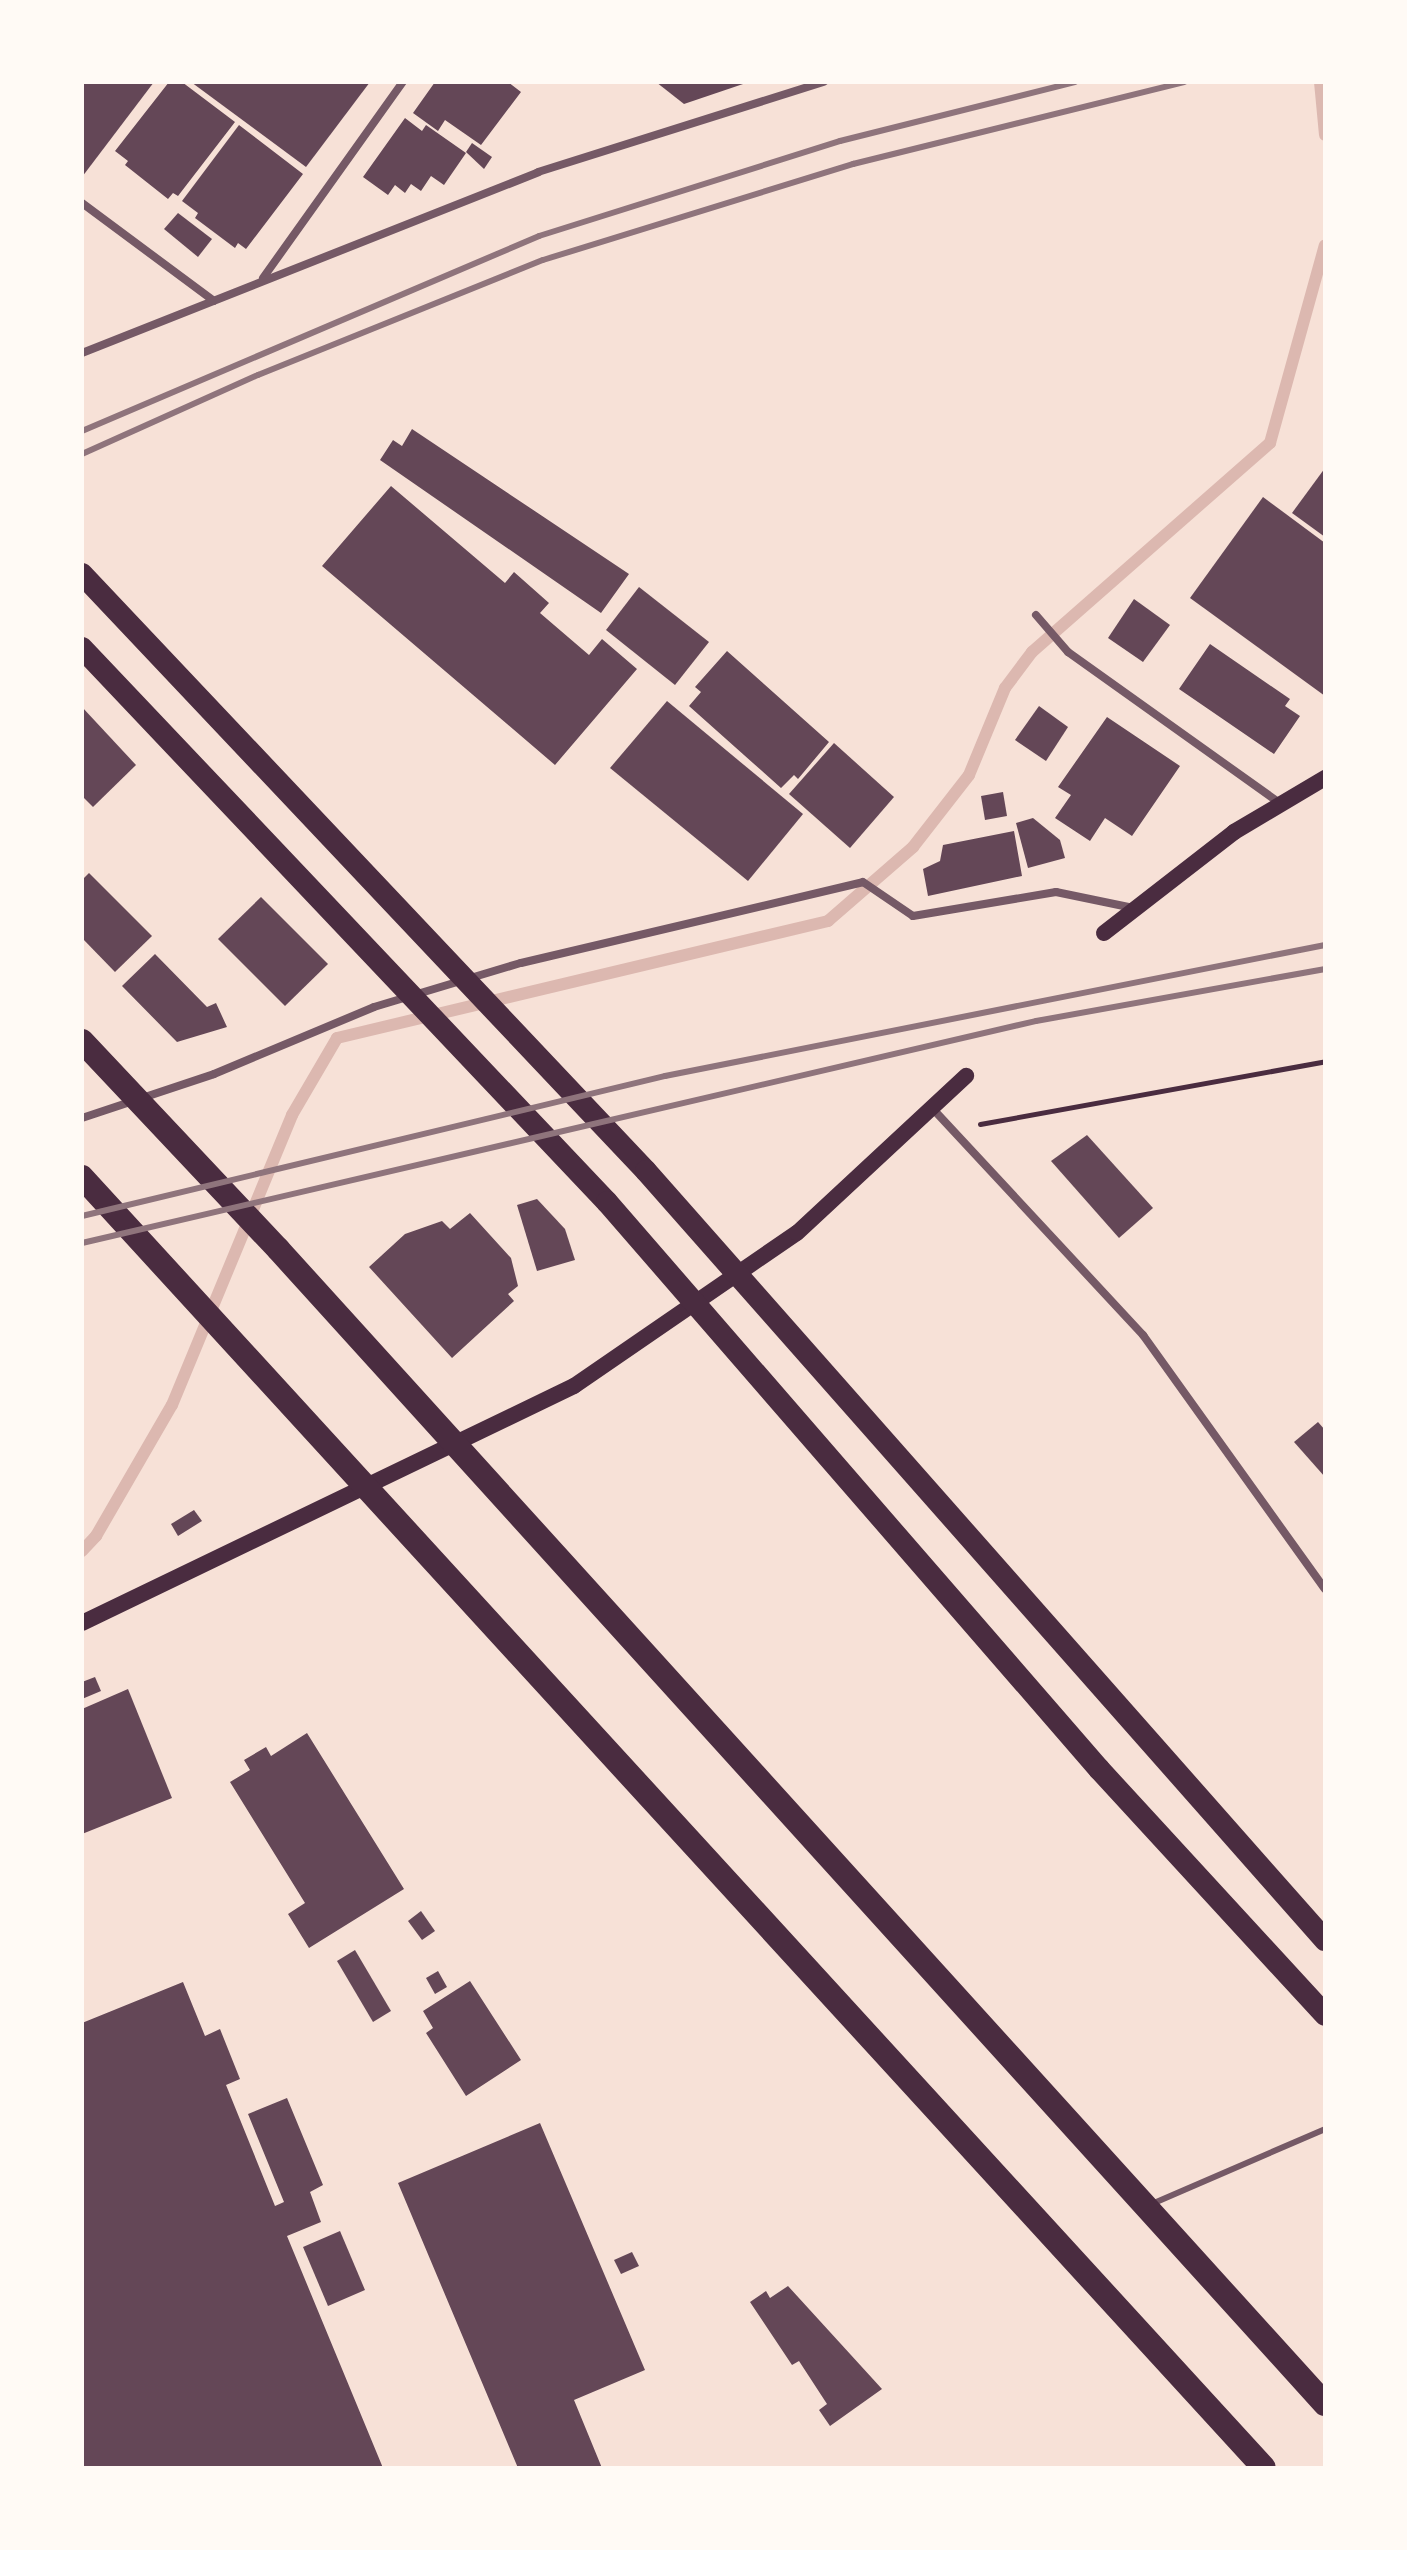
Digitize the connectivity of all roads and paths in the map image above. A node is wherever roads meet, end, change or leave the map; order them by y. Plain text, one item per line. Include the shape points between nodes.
1 (403, 82) edge
2 (824, 82) edge
3 (82, 203) edge
4 (263, 278) junction
5 (214, 301) junction
6 (82, 353) edge
7 (82, 574) edge
8 (1036, 615) dead end
9 (82, 648) edge
10 (1325, 778) edge
11 (1280, 803) junction
12 (1133, 908) junction
13 (1104, 933) dead end
14 (82, 1041) edge
15 (1325, 1061) edge
16 (966, 1076) dead end
17 (933, 1109) junction
18 (82, 1118) edge
19 (955, 1129) junction
20 (82, 1177) edge
21 (1325, 1589) edge
22 (82, 1623) edge
23 (1325, 1940) edge
24 (1325, 2015) edge
25 (1325, 2129) edge
26 (1143, 2208) junction
27 (1325, 2404) edge
28 (1264, 2468) edge

1 - 4 street
2 - 4 street via 538,172
3 - 5 street
4 - 5 street
5 - 6 street
7 - 23 highway via 646,1171
8 - 11 street via 1068,652
9 - 24 highway via 607,1202 1099,1769
10 - 11 main road
11 - 12 main road
12 - 13 main road
12 - 18 street via 1056,892 913,916 863,882 521,963 374,1007 214,1074
14 - 26 highway via 570,1571
15 - 19 path
16 - 17 main road
17 - 19 street
17 - 22 main road via 797,1233 574,1386
19 - 21 street via 1143,1335
20 - 28 highway
25 - 26 lane
26 - 27 highway

